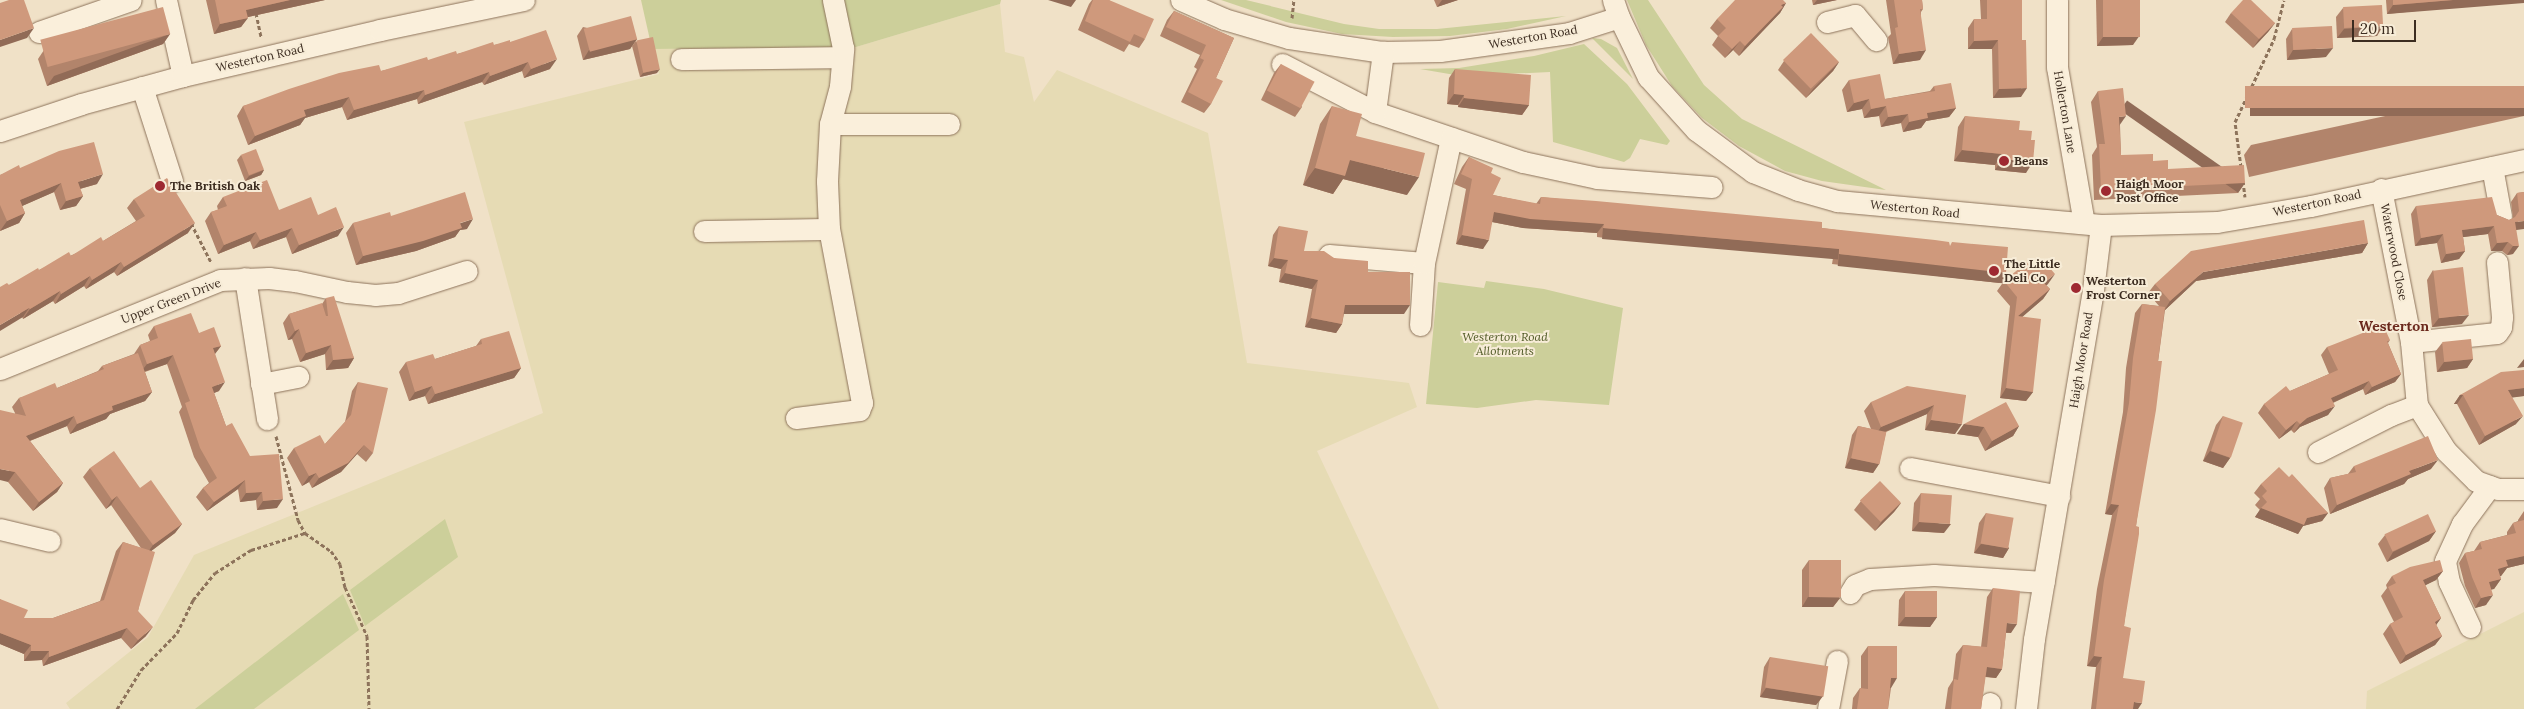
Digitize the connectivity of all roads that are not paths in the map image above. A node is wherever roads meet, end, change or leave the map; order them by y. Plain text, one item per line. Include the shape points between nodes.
1 (131, 0) edge
2 (166, 0) edge
3 (524, 0) edge
4 (833, 0) edge
5 (1181, 0) edge
6 (2057, 0) edge
7 (1857, 7) edge
8 (1616, 8) edge
9 (1827, 22) dead end
10 (39, 32) dead end
11 (1876, 40) dead end
12 (1383, 52) junction
13 (842, 57) junction
14 (681, 59) dead end
15 (1282, 64) edge
16 (183, 76) junction
17 (142, 87) junction
18 (1375, 112) junction
19 (830, 124) junction
20 (949, 124) dead end
21 (0, 131) edge
22 (1451, 138) junction
23 (2524, 160) edge
24 (2492, 167) junction
25 (172, 181) dead end
26 (1712, 187) dead end
27 (2381, 189) junction
28 (2501, 216) edge
29 (2092, 224) junction
30 (829, 228) junction
31 (704, 231) dead end
32 (1330, 255) edge
33 (1424, 262) junction
34 (2497, 262) dead end
35 (467, 271) dead end
36 (245, 278) junction
37 (1420, 324) dead end
38 (2410, 342) junction
39 (0, 369) edge
40 (298, 377) dead end
41 (261, 384) junction
42 (2417, 405) junction
43 (796, 418) dead end
44 (268, 419) road end
45 (2318, 452) dead end
46 (1910, 468) dead end
47 (2490, 486) junction
48 (2524, 489) edge
49 (2059, 496) junction
50 (0, 529) edge
51 (50, 540) dead end
52 (2044, 582) junction
53 (1850, 592) dead end
54 (2470, 626) dead end
55 (1838, 660) dead end
56 (1828, 709) edge
57 (2026, 709) edge

1 - 10 street
2 - 16 street
3 - 16 street, Westerton Road
4 - 13 street
5 - 12 street, Westerton Road via 1224,19 1288,38
6 - 29 street, Hollerton Lane via 2057,67
7 - 9 street
7 - 11 street
8 - 12 street, Westerton Road via 1570,33 1440,51
8 - 29 street, Westerton Road via 1648,77 1696,130 1753,172 1837,201
12 - 18 street
13 - 14 street
13 - 19 street via 840,86
15 - 18 street
16 - 17 street, Westerton Road
17 - 21 street, Westerton Road
17 - 25 street
18 - 22 street
19 - 20 street
19 - 30 street
22 - 26 street via 1523,162 1597,178
22 - 33 street
23 - 24 street, Westerton Road
24 - 27 street, Westerton Road
24 - 28 street
27 - 29 street, Westerton Road via 2248,218 2197,223
27 - 38 street, Waterwood Close
29 - 49 street, Haigh Moor Road via 2093,290
30 - 31 street
30 - 43 street via 862,403 859,410
32 - 33 street
33 - 37 street
34 - 38 street via 2502,317 2497,333
35 - 36 street, Upper Green Drive via 398,293 375,295 295,281
36 - 39 street, Upper Green Drive via 220,280
36 - 41 street
38 - 42 street, Waterwood Close
40 - 41 street
41 - 44 street
42 - 45 street
42 - 47 street, Waterwood Close via 2446,451 2464,472
46 - 49 street
47 - 48 street, Waterwood Close
47 - 54 street via 2462,524 2445,561 2449,582
49 - 52 street, Haigh Moor Road
50 - 51 street
52 - 53 street via 1934,575 1870,579 1855,585
52 - 57 street, Haigh Moor Road
55 - 56 street

